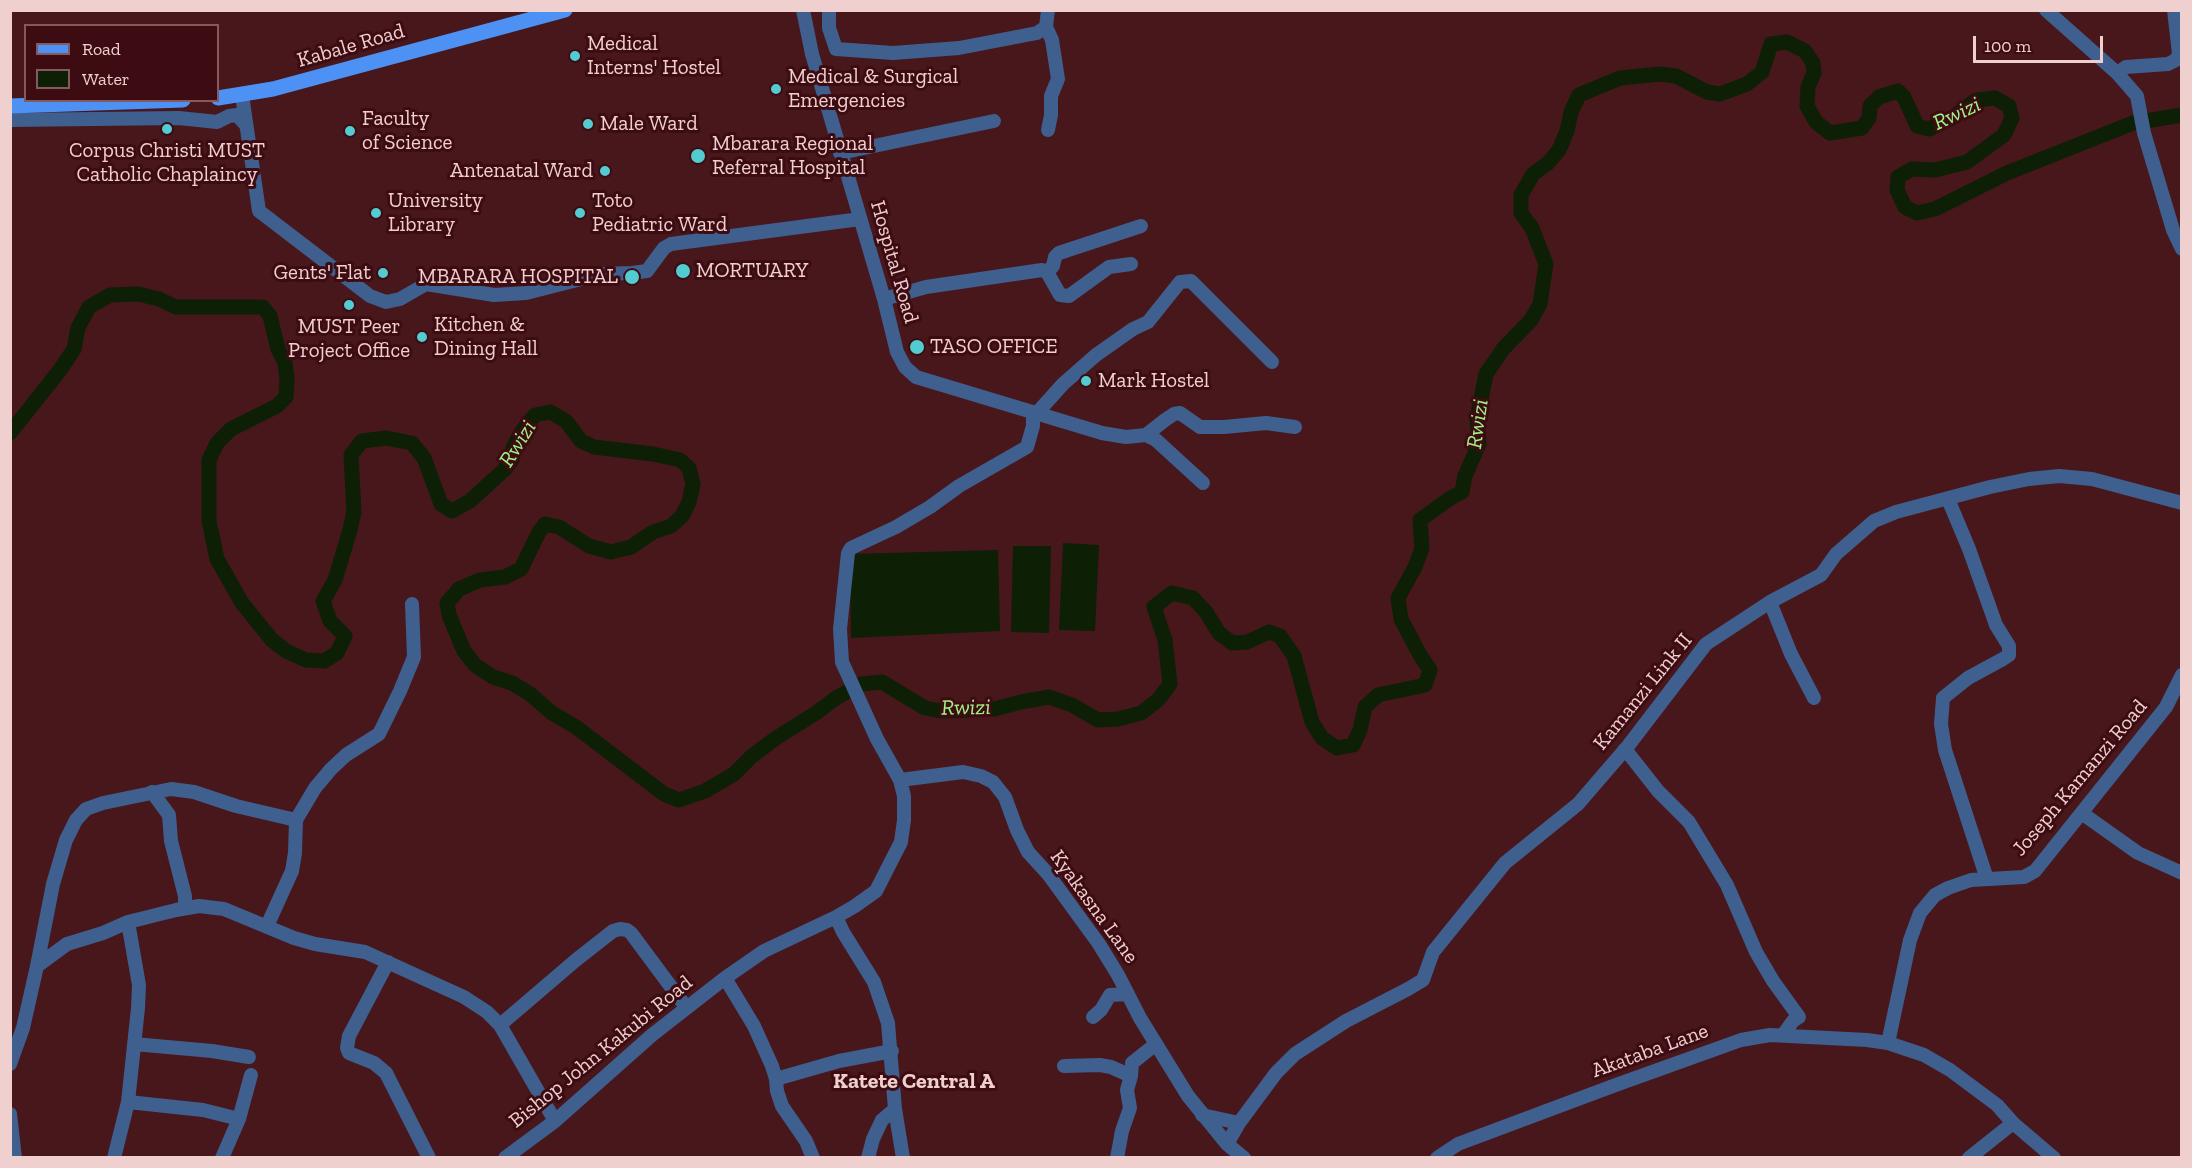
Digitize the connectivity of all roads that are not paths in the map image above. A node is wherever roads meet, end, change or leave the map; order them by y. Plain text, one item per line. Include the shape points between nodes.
1 (565, 10) edge
2 (803, 10) edge
3 (829, 10) edge
4 (1048, 10) edge
5 (2046, 10) edge
6 (2174, 10) edge
7 (1046, 27) junction
8 (2117, 73) junction
9 (243, 95) junction
10 (219, 98) edge
11 (125, 102) edge
12 (10, 106) edge
13 (10, 120) edge
14 (994, 121) dead end
15 (246, 125) junction
16 (1048, 130) dead end
17 (840, 153) junction
18 (860, 219) junction
19 (1141, 226) dead end
20 (2181, 249) edge
21 (1131, 264) dead end
22 (1047, 272) junction
23 (884, 299) junction
24 (1272, 362) dead end
25 (1035, 412) junction
26 (1295, 427) dead end
27 (1146, 435) junction
28 (1203, 483) dead end
29 (1948, 499) junction
30 (2181, 503) edge
31 (1770, 602) junction
32 (412, 604) dead end
33 (2181, 675) edge
34 (1814, 698) dead end
35 (1625, 749) junction
36 (900, 780) junction
37 (152, 792) junction
38 (2083, 814) junction
39 (296, 820) junction
40 (2181, 873) edge
41 (1987, 879) junction
42 (185, 908) junction
43 (836, 917) junction
44 (128, 922) junction
45 (267, 926) junction
46 (388, 962) junction
47 (37, 966) junction
48 (724, 978) junction
49 (1128, 994) junction
50 (686, 1007) junction
51 (1093, 1017) dead end
52 (500, 1025) junction
53 (1783, 1035) junction
54 (1888, 1043) junction
55 (134, 1044) junction
56 (1156, 1044) junction
57 (892, 1051) junction
58 (249, 1057) dead end
59 (10, 1064) edge
60 (1064, 1066) dead end
61 (251, 1075) dead end
62 (1131, 1076) junction
63 (776, 1079) junction
64 (128, 1102) junction
65 (896, 1109) junction
66 (10, 1114) edge
67 (1202, 1115) junction
68 (239, 1119) junction
69 (555, 1121) junction
70 (2013, 1123) junction
71 (1239, 1124) junction
72 (1227, 1144) junction
73 (15, 1158) edge
74 (114, 1158) edge
75 (222, 1158) edge
76 (429, 1158) edge
77 (505, 1158) edge
78 (813, 1158) edge
79 (868, 1158) edge
80 (903, 1158) edge
81 (1117, 1158) edge
82 (1244, 1158) edge
83 (1437, 1158) edge
84 (1969, 1158) edge
85 (2054, 1158) edge

1 - 9 main road, Kabale Road
2 - 17 street, Hospital Road
3 - 7 street via 829,28 836,49 847,50 893,53 959,48 1037,33
4 - 7 street
5 - 8 street
6 - 8 street via 2179,54 2176,60 2126,67
7 - 16 street via 1058,78 1051,96
8 - 20 street via 2133,89 2139,105 2144,133
9 - 10 main road, Kabale Road
9 - 15 street
11 - 12 main road
13 - 15 street via 179,118 217,123 237,115
14 - 17 street
15 - 18 street via 259,211 370,296 386,302 400,299 426,284 494,295 526,293 601,274 647,271 671,244
17 - 18 street, Hospital Road
18 - 23 street, Hospital Road
19 - 22 street via 1056,254
21 - 22 street via 1109,267 1069,296 1060,295
22 - 23 street via 926,287
23 - 25 street, Hospital Road via 897,352 916,377
24 - 25 street via 1191,281 1180,282 1148,322 1096,355
25 - 27 street, Hospital Road via 1102,433
25 - 36 street via 1027,447 848,553 841,653 876,739
26 - 27 street via 1266,423 1200,427 1180,413
27 - 28 street
29 - 30 street, Kamanzi Link II via 1990,487 2059,476 2092,479
29 - 31 street, Kamanzi Link II via 1874,521 1836,554 1821,575
29 - 41 street via 1996,625 2009,646 2009,655 1968,678 1943,698 1945,750
31 - 34 street
31 - 35 street, Kamanzi Link II via 1706,644
32 - 39 street via 414,657 379,734 331,769
33 - 38 street, Joseph Kamanzi Road via 2166,707
35 - 53 street via 1689,822 1727,885 1756,952 1799,1017
35 - 71 street, Kamanzi Link II via 1578,804 1505,863 1433,952 1423,980 1346,1021 1295,1054
36 - 43 street, Bishop John Kakubi Road via 904,820 893,861 876,891
36 - 49 street, Kyakasna Lane via 963,772 993,782 1005,796 1028,852 1100,944
37 - 39 street via 194,792
37 - 42 street via 170,815
37 - 47 street via 86,809 76,820 53,884
38 - 40 street via 2138,853
38 - 41 street, Joseph Kamanzi Road via 2036,871 2024,877
39 - 45 street via 292,871
41 - 54 street, Joseph Kamanzi Road via 1971,880 1935,895 1920,914 1910,940
42 - 44 street
42 - 45 street via 224,909
43 - 48 street, Bishop John Kakubi Road via 764,951
43 - 57 street via 874,982 888,1023
44 - 47 street via 67,944
44 - 55 street via 139,985
45 - 46 street via 294,938 365,952
46 - 52 street via 464,997
46 - 76 street via 349,1036 347,1048 349,1053 374,1063 386,1073
47 - 59 street
48 - 50 street, Bishop John Kakubi Road
48 - 63 street via 754,1026
49 - 51 street via 1110,995
49 - 56 street, Kyakasna Lane
50 - 52 street via 631,933 620,929 576,960
50 - 69 street, Bishop John Kakubi Road
52 - 69 street
53 - 54 street, Akataba Lane
53 - 83 street, Akataba Lane via 1741,1040 1458,1144
54 - 70 street, Akataba Lane via 1924,1055 1950,1070
55 - 58 street
55 - 64 street
56 - 62 street via 1132,1063
56 - 67 street, Kyakasna Lane
57 - 63 street
57 - 65 street
60 - 62 street via 1100,1065
61 - 68 street
62 - 81 street via 1127,1090 1130,1108
63 - 78 street via 782,1106
64 - 68 street via 203,1110
64 - 74 street
65 - 79 street via 882,1120
65 - 80 street
66 - 73 street
67 - 71 street
67 - 72 street, Kyakasna Lane
68 - 75 street
69 - 77 street, Bishop John Kakubi Road
70 - 84 street
70 - 85 street, Akataba Lane
71 - 72 street, Kamanzi Link II
72 - 82 street, Kyakasna Lane

